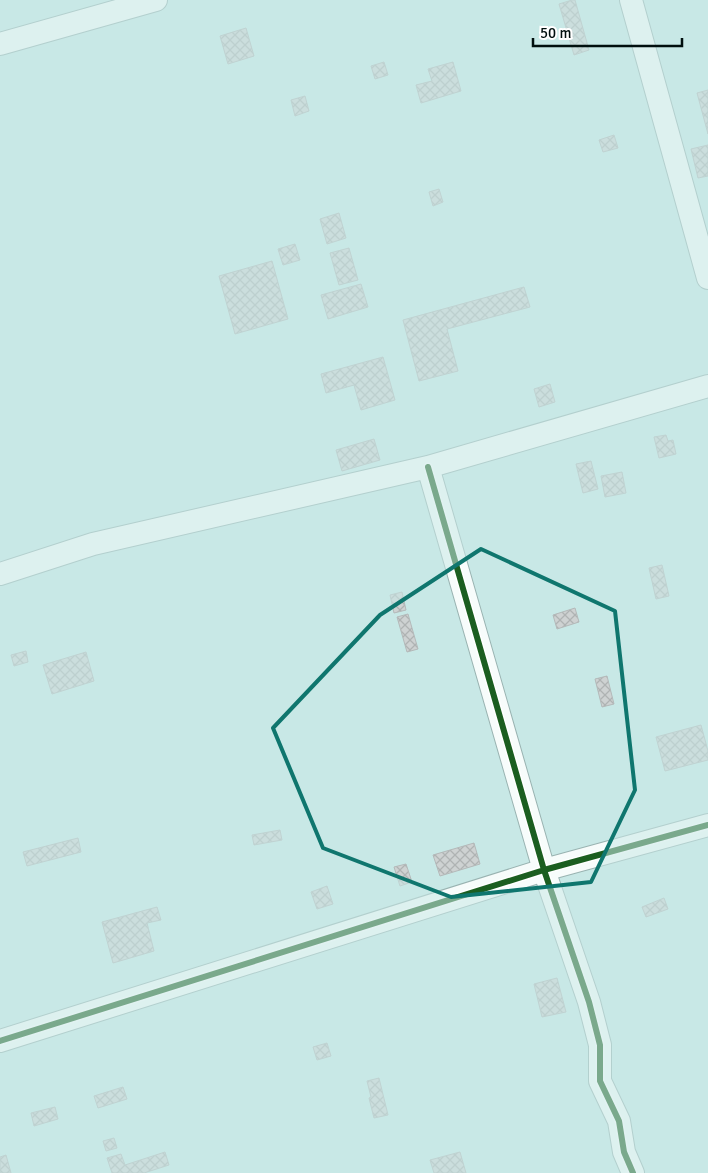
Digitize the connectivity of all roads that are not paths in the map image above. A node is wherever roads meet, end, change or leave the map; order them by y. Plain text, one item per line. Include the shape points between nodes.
1 (156, 0) edge
2 (631, 0) edge
3 (0, 44) edge
4 (708, 278) edge
5 (708, 386) edge
6 (428, 467) junction
7 (0, 574) edge
8 (708, 825) edge
9 (544, 870) junction
10 (0, 1041) edge
11 (633, 1173) edge

1 - 3 street
2 - 4 street
5 - 6 street
6 - 7 street via 93,544
6 - 9 street
8 - 9 street
9 - 10 street
9 - 11 street via 589,1002 600,1045 600,1081 619,1121 624,1152

